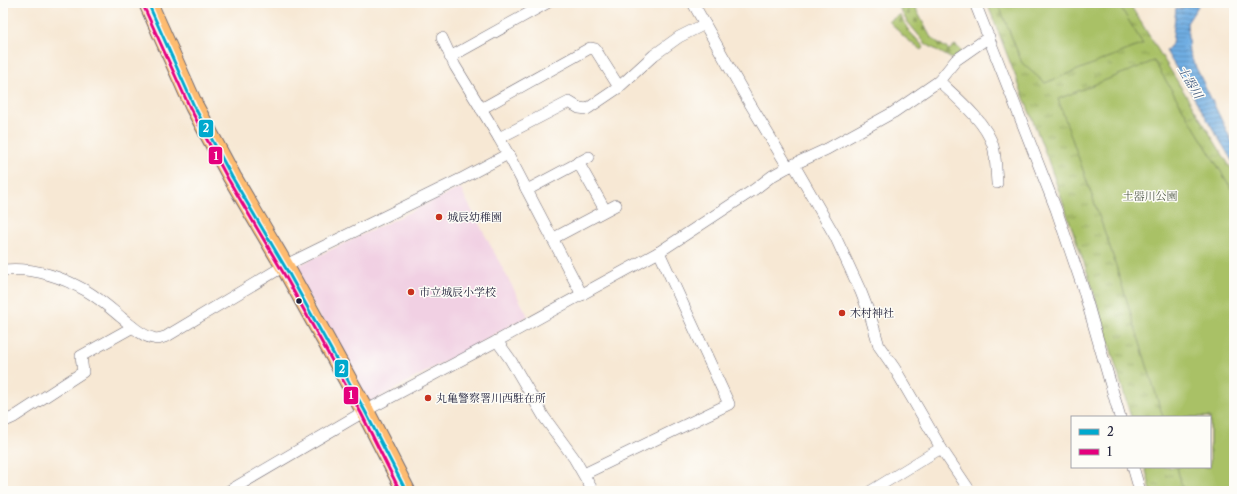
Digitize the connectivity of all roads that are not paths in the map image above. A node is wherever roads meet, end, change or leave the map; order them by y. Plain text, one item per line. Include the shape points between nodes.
1 (148, 3) edge
2 (547, 3) edge
3 (693, 3) edge
4 (975, 3) edge
5 (705, 24) junction
6 (989, 37) junction
7 (442, 38) dead end
8 (450, 56) junction
9 (939, 81) junction
10 (619, 87) junction
11 (481, 109) junction
12 (499, 138) junction
13 (508, 154) junction
14 (589, 157) dead end
15 (578, 162) junction
16 (791, 166) junction
17 (997, 183) dead end
18 (527, 190) junction
19 (616, 204) dead end
20 (605, 210) junction
21 (552, 239) junction
22 (659, 252) junction
23 (284, 266) junction
24 (3, 270) edge
25 (582, 295) junction
26 (133, 327) junction
27 (497, 341) junction
28 (365, 411) junction
29 (1120, 416) edge
30 (3, 422) edge
31 (941, 448) junction
32 (1133, 468) edge
33 (584, 474) junction
34 (229, 491) edge
35 (406, 491) edge
36 (593, 491) edge
37 (871, 491) edge
38 (970, 491) edge
39 (1140, 491) edge

1 - 23 main road via 194,106
2 - 8 street
3 - 5 street
4 - 6 street
5 - 10 street via 679,37 654,55
5 - 16 street via 746,97
6 - 9 street via 956,60
6 - 29 street via 1056,209 1083,288
7 - 8 street
8 - 11 street
9 - 16 street via 894,112
9 - 17 street via 986,130 992,146
10 - 11 street via 595,49 590,48
10 - 12 street via 587,109 569,102
11 - 12 street
12 - 13 street
13 - 18 street
13 - 23 street
14 - 15 street
15 - 18 street
15 - 20 street
16 - 22 street
16 - 31 street via 838,243 871,318 879,346
18 - 21 street
19 - 20 street
20 - 21 street
21 - 25 street
22 - 25 street
22 - 33 street via 730,404
23 - 26 street via 167,336 151,338
23 - 28 main road
24 - 26 street via 30,270 51,275 85,290
25 - 27 street
26 - 30 street via 81,356 83,372
27 - 28 street
27 - 33 street via 544,417
28 - 34 street
28 - 35 main road
31 - 37 street
31 - 38 street
32 - 39 street
33 - 36 street

